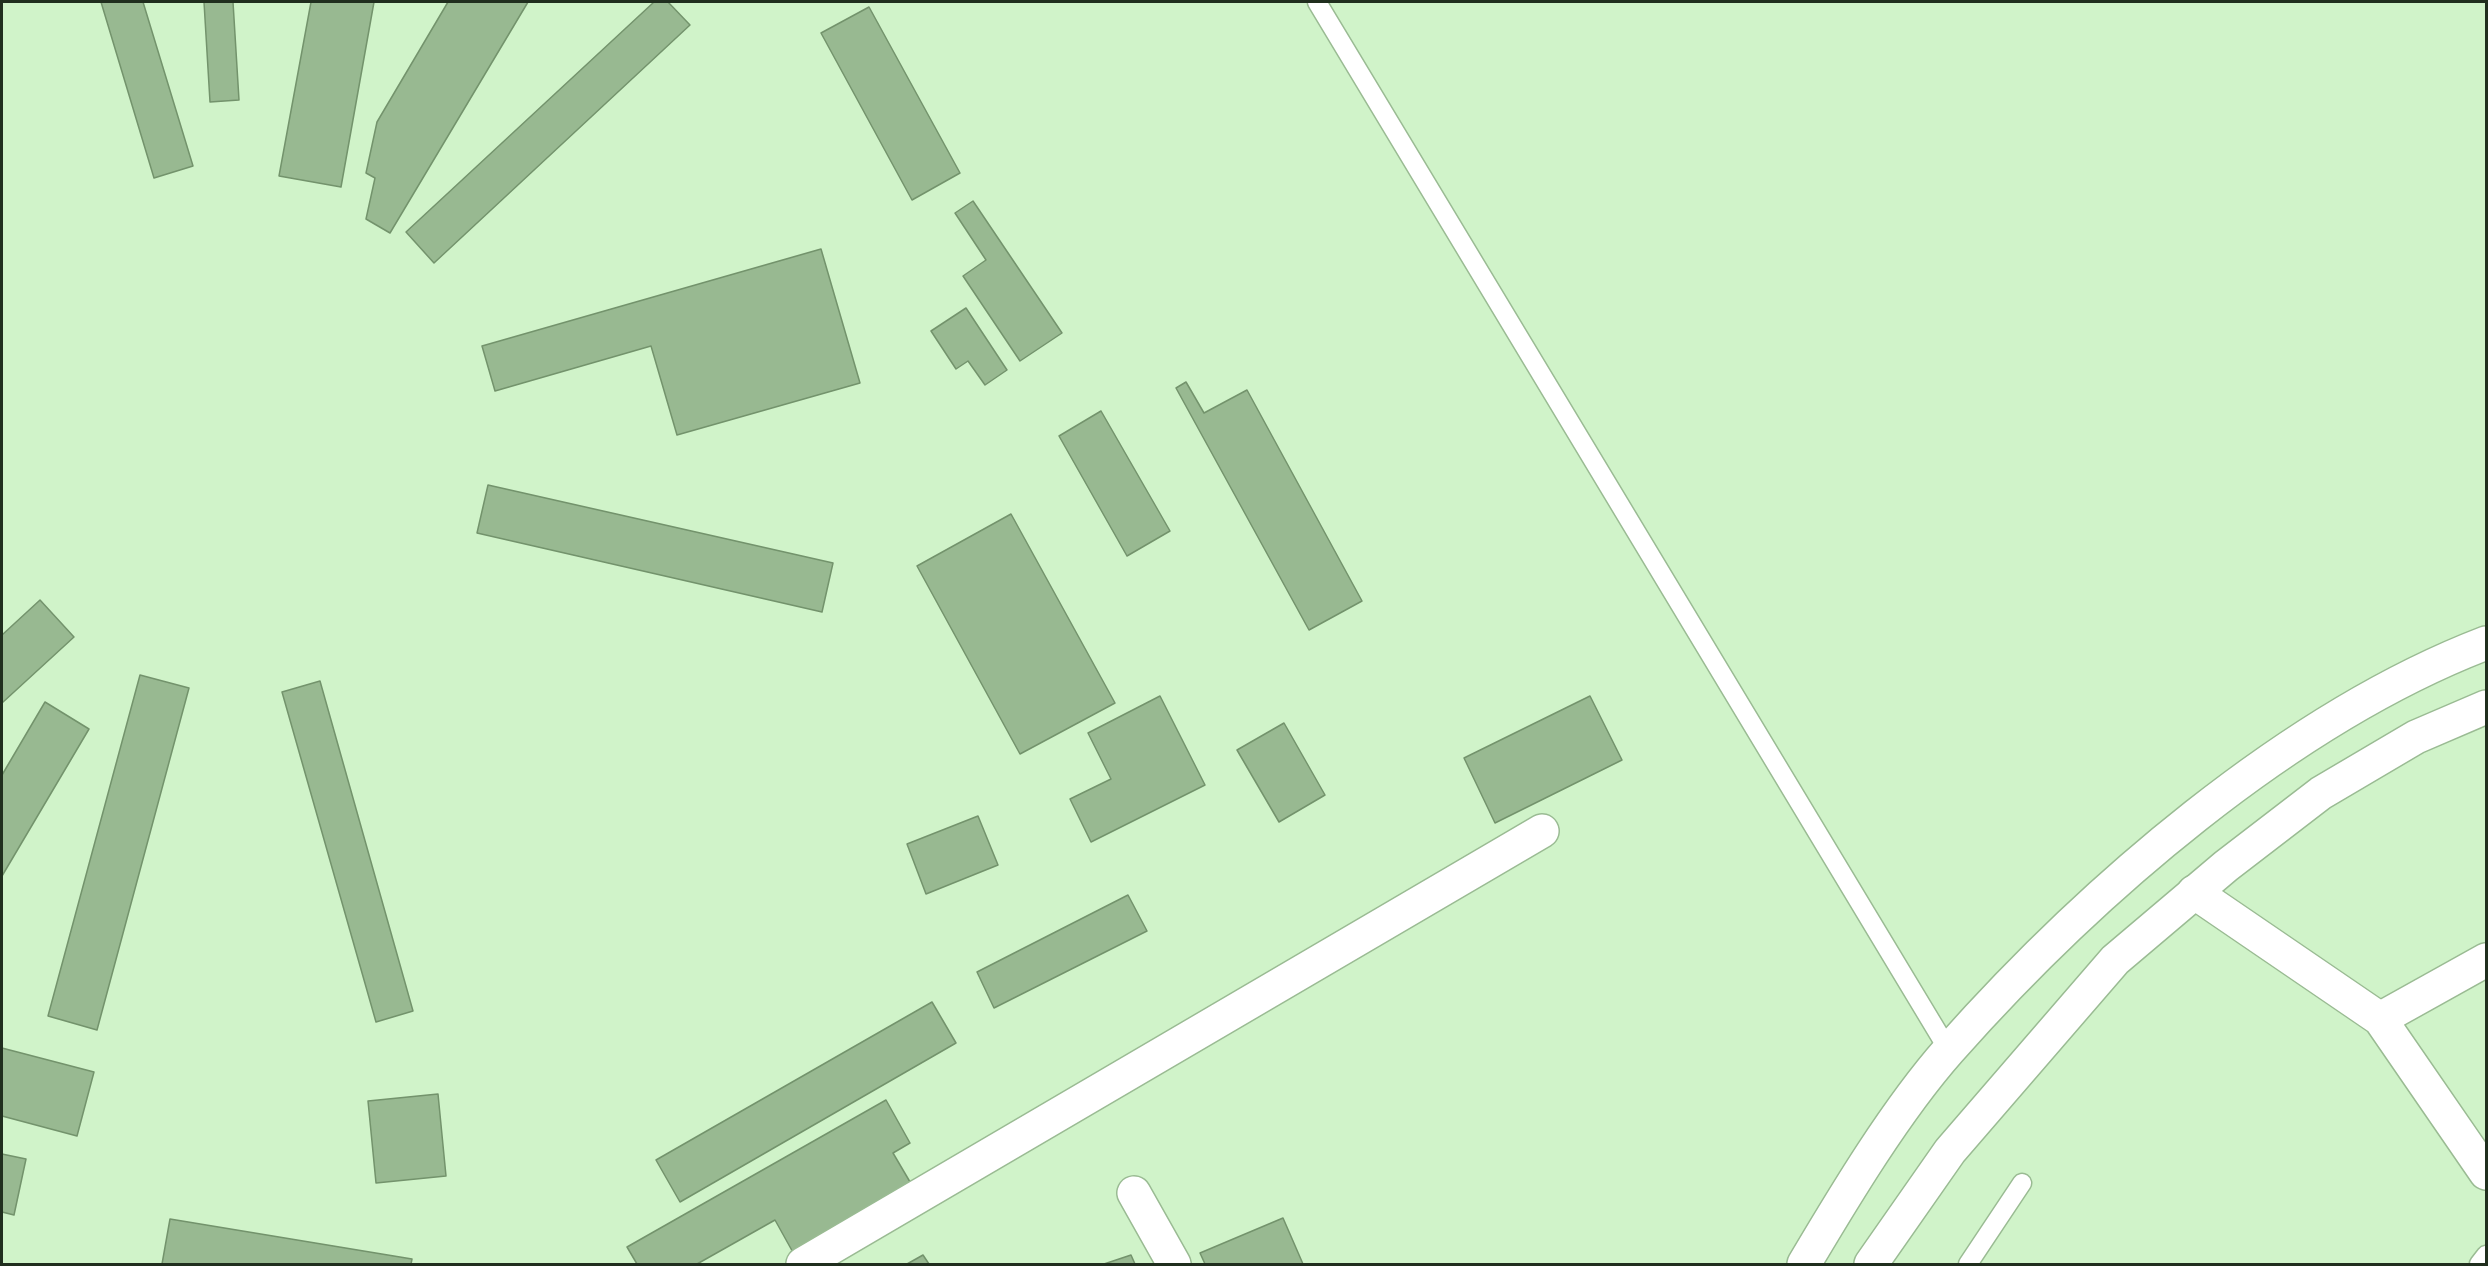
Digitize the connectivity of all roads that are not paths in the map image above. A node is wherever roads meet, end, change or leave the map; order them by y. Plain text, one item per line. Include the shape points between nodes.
1 (1317, 2) edge
2 (2487, 643) edge
3 (2487, 707) edge
4 (1542, 831) dead end
5 (2194, 892) junction
6 (2487, 960) edge
7 (2380, 1019) junction
8 (1948, 1051) junction
9 (2487, 1173) edge
10 (2022, 1183) dead end
11 (1134, 1193) dead end
12 (2487, 1255) edge
13 (803, 1264) edge
14 (1174, 1264) edge
15 (1804, 1264) edge
16 (1871, 1264) edge
17 (1968, 1264) edge
18 (2479, 1264) edge

1 - 8 lane
2 - 8 main road via 2378,693 2292,746 2191,821 2076,919
3 - 5 main road via 2416,737 2321,793
4 - 13 main road
5 - 7 main road
5 - 16 main road via 2115,960 1950,1151
6 - 7 main road
7 - 9 main road
8 - 15 main road via 1836,1210
10 - 17 lane
11 - 14 main road
12 - 18 lane

